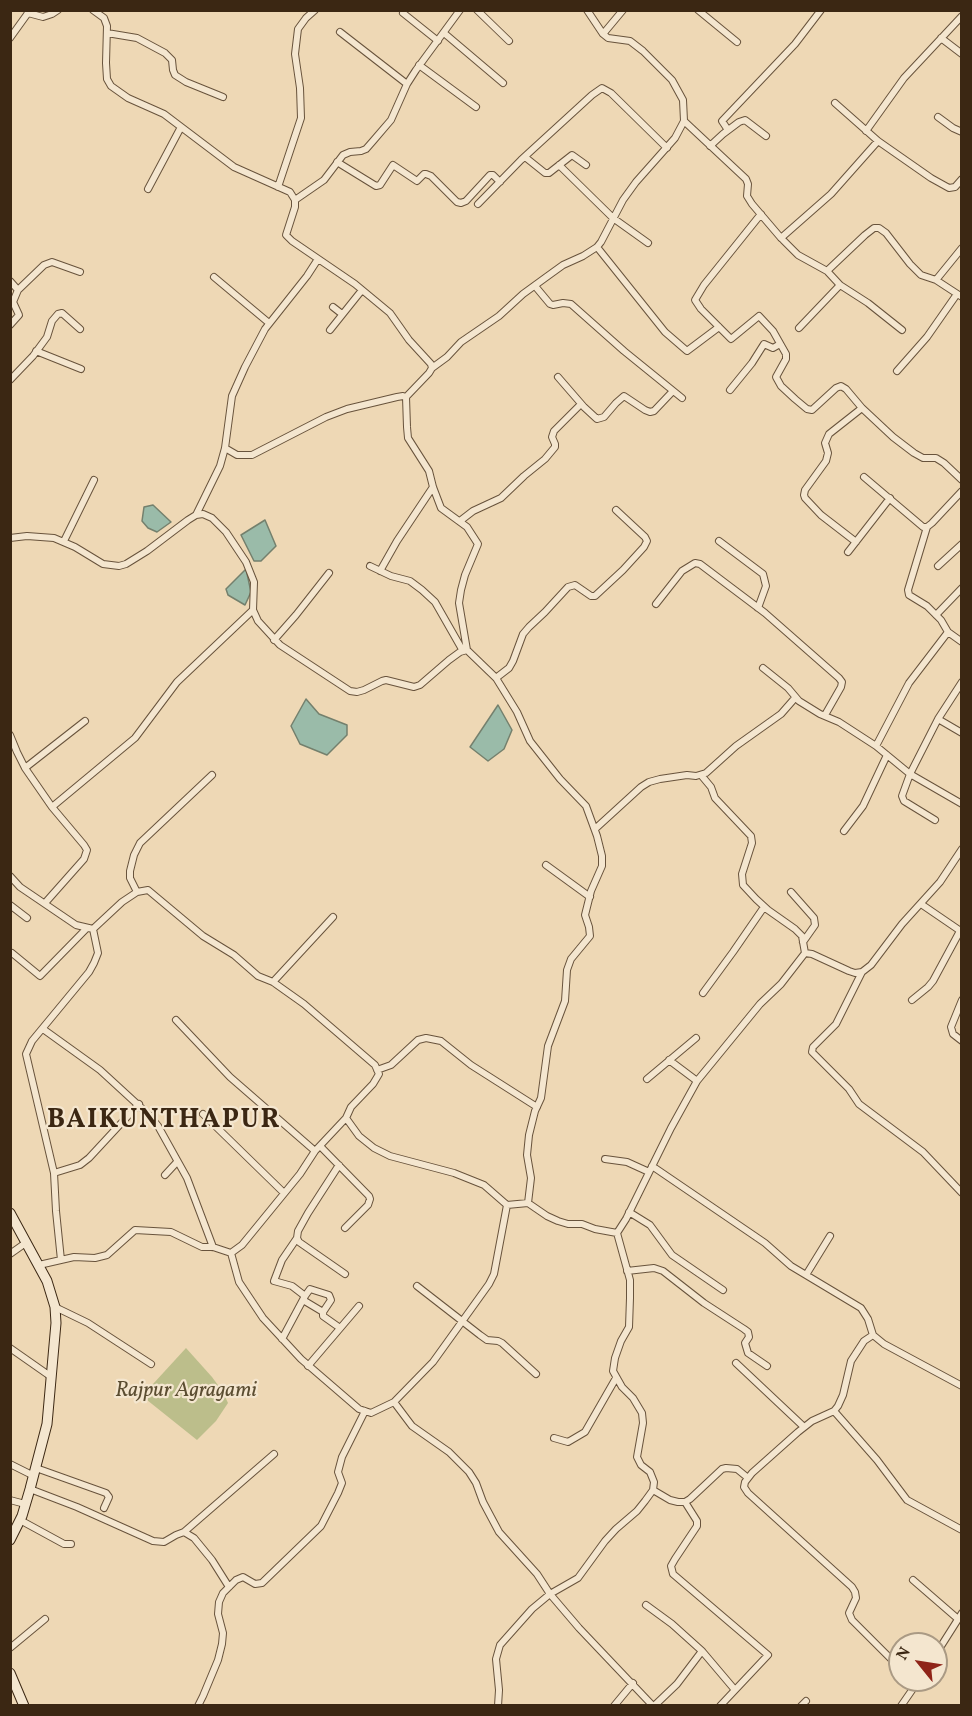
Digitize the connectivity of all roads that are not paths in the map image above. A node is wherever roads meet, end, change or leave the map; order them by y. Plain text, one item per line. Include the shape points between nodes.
1 (58, 10) edge
2 (93, 10) edge
3 (315, 10) edge
4 (460, 10) edge
5 (477, 10) edge
6 (587, 10) edge
7 (623, 10) edge
8 (698, 10) edge
9 (821, 10) edge
10 (28, 12) edge
11 (403, 13) dead end
12 (962, 16) edge
13 (340, 32) dead end
14 (107, 33) junction
15 (444, 33) junction
16 (603, 34) junction
17 (10, 38) edge
18 (941, 38) junction
19 (438, 41) junction
20 (509, 41) dead end
21 (736, 42) dead end
22 (962, 54) edge
23 (419, 65) junction
24 (503, 82) dead end
25 (407, 84) junction
26 (223, 97) dead end
27 (835, 103) dead end
28 (476, 107) dead end
29 (938, 117) dead end
30 (684, 121) junction
31 (181, 127) junction
32 (728, 130) junction
33 (866, 130) junction
34 (962, 132) edge
35 (766, 136) dead end
36 (878, 141) junction
37 (710, 146) junction
38 (667, 148) junction
39 (525, 158) junction
40 (337, 162) junction
41 (559, 165) junction
42 (586, 165) dead end
43 (962, 179) edge
44 (500, 182) junction
45 (278, 186) junction
46 (148, 189) dead end
47 (295, 200) junction
48 (478, 204) dead end
49 (761, 214) junction
50 (613, 218) junction
51 (781, 238) junction
52 (648, 243) dead end
53 (597, 247) junction
54 (962, 248) edge
55 (318, 259) junction
56 (827, 271) junction
57 (80, 272) dead end
58 (214, 277) dead end
59 (936, 280) junction
60 (10, 281) edge
61 (840, 285) junction
62 (535, 286) junction
63 (18, 290) junction
64 (362, 290) junction
65 (959, 295) edge
66 (333, 307) dead end
67 (342, 314) junction
68 (269, 323) junction
69 (10, 325) edge
70 (719, 327) junction
71 (799, 328) dead end
72 (80, 329) dead end
73 (330, 330) dead end
74 (902, 330) dead end
75 (780, 344) junction
76 (36, 351) junction
77 (432, 368) junction
78 (81, 369) dead end
79 (897, 371) dead end
80 (558, 377) dead end
81 (10, 380) edge
82 (730, 390) dead end
83 (673, 391) junction
84 (406, 397) junction
85 (682, 398) dead end
86 (581, 404) junction
87 (862, 408) junction
88 (225, 448) junction
89 (864, 477) dead end
90 (94, 480) dead end
91 (962, 480) edge
92 (432, 487) junction
93 (962, 491) edge
94 (891, 498) junction
95 (616, 510) dead end
96 (196, 515) junction
97 (460, 521) junction
98 (927, 527) junction
99 (10, 538) edge
100 (64, 541) junction
101 (719, 541) dead end
102 (856, 542) junction
103 (962, 544) edge
104 (848, 552) dead end
105 (370, 566) dead end
106 (938, 566) dead end
107 (380, 571) junction
108 (329, 573) dead end
109 (962, 588) edge
110 (656, 603) dead end
111 (758, 608) junction
112 (253, 610) junction
113 (936, 615) junction
114 (948, 632) junction
115 (274, 640) junction
116 (962, 642) edge
117 (465, 650) junction
118 (763, 668) dead end
119 (496, 678) junction
120 (962, 682) edge
121 (795, 698) junction
122 (825, 715) junction
123 (938, 719) junction
124 (85, 720) dead end
125 (962, 733) edge
126 (10, 735) edge
127 (876, 746) junction
128 (887, 755) junction
129 (25, 768) junction
130 (910, 774) junction
131 (212, 775) dead end
132 (701, 775) junction
133 (962, 804) edge
134 (52, 807) junction
135 (935, 820) dead end
136 (595, 829) junction
137 (844, 831) dead end
138 (962, 849) edge
139 (546, 865) dead end
140 (12, 880) edge
141 (136, 892) junction
142 (791, 892) dead end
143 (590, 897) junction
144 (45, 903) junction
145 (921, 904) junction
146 (10, 905) edge
147 (764, 907) junction
148 (333, 917) dead end
149 (27, 918) dead end
150 (90, 928) junction
151 (961, 931) edge
152 (803, 942) junction
153 (12, 953) dead end
154 (805, 953) junction
155 (862, 972) junction
156 (273, 982) junction
157 (703, 993) dead end
158 (912, 1000) dead end
159 (962, 1000) edge
160 (176, 1020) dead end
161 (43, 1029) junction
162 (696, 1038) dead end
163 (962, 1041) edge
164 (669, 1060) junction
165 (377, 1070) junction
166 (647, 1078) dead end
167 (697, 1081) junction
168 (139, 1104) junction
169 (537, 1107) junction
170 (203, 1114) dead end
171 (346, 1118) junction
172 (318, 1148) junction
173 (605, 1159) dead end
174 (177, 1162) junction
175 (339, 1166) junction
176 (651, 1169) junction
177 (54, 1173) junction
178 (165, 1175) dead end
179 (284, 1193) junction
180 (962, 1193) edge
181 (528, 1203) junction
182 (507, 1205) junction
183 (629, 1212) junction
184 (10, 1213) edge
185 (345, 1228) dead end
186 (617, 1233) junction
187 (830, 1236) dead end
188 (297, 1238) junction
189 (27, 1242) junction
190 (213, 1247) junction
191 (231, 1253) junction
192 (10, 1254) edge
193 (61, 1260) junction
194 (39, 1265) junction
195 (627, 1271) junction
196 (345, 1274) dead end
197 (807, 1275) junction
198 (417, 1286) dead end
199 (723, 1290) dead end
200 (304, 1298) junction
201 (55, 1306) junction
202 (359, 1306) dead end
203 (323, 1312) junction
204 (462, 1321) junction
205 (340, 1328) junction
206 (873, 1335) junction
207 (282, 1339) junction
208 (10, 1348) edge
209 (736, 1363) dead end
210 (150, 1364) dead end
211 (767, 1365) dead end
212 (308, 1366) junction
213 (536, 1374) dead end
214 (50, 1376) junction
215 (616, 1378) junction
216 (962, 1386) edge
217 (394, 1401) junction
218 (365, 1411) junction
219 (834, 1411) junction
220 (804, 1427) junction
221 (554, 1438) dead end
222 (274, 1454) dead end
223 (10, 1464) edge
224 (35, 1472) junction
225 (748, 1478) junction
226 (30, 1489) junction
227 (653, 1490) junction
228 (10, 1500) edge
229 (685, 1502) junction
230 (26, 1504) junction
231 (104, 1508) dead end
232 (20, 1520) junction
233 (962, 1530) edge
234 (184, 1532) junction
235 (10, 1540) edge
236 (71, 1544) dead end
237 (913, 1580) dead end
238 (229, 1587) junction
239 (550, 1594) junction
240 (646, 1605) dead end
241 (960, 1616) edge
242 (45, 1619) dead end
243 (948, 1635) edge
244 (10, 1648) edge
245 (702, 1651) junction
246 (888, 1656) edge
247 (11, 1674) edge
248 (633, 1683) junction
249 (735, 1690) junction
250 (909, 1692) edge
251 (24, 1706) edge
252 (198, 1706) edge
253 (498, 1706) edge
254 (614, 1706) edge
255 (654, 1706) edge
256 (720, 1706) edge
257 (901, 1706) edge

1 - 10 street via 43,17
2 - 14 street via 104,18
3 - 45 street via 298,29 295,54 301,118
4 - 15 street
5 - 20 street
6 - 16 street
7 - 16 street
8 - 21 street
9 - 32 street via 795,44 722,121
10 - 17 street
11 - 19 street
12 - 18 street
13 - 25 street
14 - 26 street via 137,38 165,52 172,60 175,75
14 - 31 street via 107,79 111,86
15 - 19 street
15 - 24 street
16 - 30 street via 630,42 668,76 683,100
18 - 22 street
18 - 33 street via 904,78
19 - 23 street
23 - 25 street
23 - 28 street
25 - 40 street via 391,120 366,149 343,154
27 - 33 street
29 - 34 street
30 - 37 street
30 - 38 street
31 - 45 street via 234,167
31 - 46 street
32 - 35 street via 745,120
32 - 37 street
33 - 36 street
36 - 43 street via 949,188
36 - 51 street via 831,194
37 - 49 street via 746,179 747,196
38 - 39 street via 602,88
38 - 50 street via 631,189
39 - 41 street via 545,173
39 - 44 street
40 - 44 street via 376,186 393,165 417,181 426,174 461,203 490,175
40 - 47 street via 324,180
41 - 42 street via 572,155
41 - 50 street
44 - 48 street
45 - 47 street
47 - 55 street via 285,235
49 - 51 street
49 - 70 street via 695,300
50 - 52 street
50 - 53 street
51 - 56 street via 798,255
53 - 62 street
53 - 70 street via 665,332 687,351
54 - 59 street
55 - 64 street
55 - 68 street
56 - 59 street via 865,235 879,228 921,275
56 - 61 street
57 - 63 street via 48,263
58 - 68 street
59 - 65 street
60 - 63 street
61 - 71 street
61 - 74 street
62 - 77 street
62 - 83 street via 550,304 571,304
63 - 69 street via 13,302 19,315
64 - 67 street
64 - 77 street via 390,313
65 - 79 street
66 - 67 street
67 - 73 street
68 - 88 street via 232,396
70 - 75 street via 731,339 759,316
72 - 76 street via 62,313 58,314
75 - 82 street via 773,348 764,344
75 - 87 street via 786,359 777,381 807,410 841,386
76 - 78 street
76 - 81 street
77 - 84 street
80 - 86 street
83 - 85 street
83 - 86 street via 650,412 624,396 600,419
84 - 88 street via 347,409 252,455 237,455
84 - 92 street via 408,438 429,471
86 - 97 street via 554,431 555,447 545,459 501,498
87 - 91 street via 914,453 936,458
87 - 102 street via 829,434 826,461 804,495 820,515
88 - 96 street
89 - 94 street
90 - 100 street
92 - 97 street via 441,508
92 - 107 street
93 - 98 street
94 - 98 street
94 - 102 street
95 - 119 street via 645,537 644,547 595,596 575,585 568,587 523,634 509,668
96 - 100 street via 119,566 103,564
96 - 112 street via 207,515 217,522 234,542 254,582
97 - 117 street via 478,544 459,603
98 - 113 street via 908,590 909,595
99 - 100 street via 39,536
101 - 111 street via 763,574 766,586
102 - 104 street
103 - 106 street
105 - 107 street
107 - 117 street via 410,581 435,602
108 - 115 street
109 - 113 street
110 - 111 street via 682,571 695,563
111 - 122 street via 842,682
112 - 115 street
112 - 134 street via 177,682 135,738
113 - 114 street
114 - 116 street
114 - 127 street via 909,683
115 - 117 street via 338,684 357,692 382,681 420,685
117 - 119 street
118 - 121 street
119 - 136 street via 530,741 586,807
120 - 123 street
121 - 122 street
121 - 132 street via 781,714
122 - 127 street
123 - 125 street
123 - 130 street
124 - 129 street
126 - 129 street
127 - 128 street
128 - 130 street
128 - 137 street via 863,806
129 - 134 street
130 - 133 street
130 - 135 street via 902,796 904,801
131 - 141 street via 140,843 130,871
132 - 136 street via 649,782
132 - 147 street via 715,798 751,836 741,880
134 - 144 street via 87,854
136 - 143 street via 602,866
138 - 145 street
139 - 143 street
140 - 144 street
141 - 150 street
141 - 156 street via 148,890 203,936 258,976
142 - 152 street via 814,918 815,925
143 - 169 street via 585,915 590,936 567,970 565,1001 548,1046
144 - 150 street via 76,925
145 - 151 street
145 - 155 street
146 - 149 street
147 - 152 street via 795,929
147 - 157 street
148 - 156 street
150 - 153 street via 40,976
150 - 161 street via 98,953 94,963
151 - 158 street via 928,987
152 - 154 street
154 - 155 street via 849,971
154 - 167 street
155 - 180 street via 836,1024 812,1052 859,1104 923,1152
156 - 165 street via 304,1004
159 - 163 street via 951,1027
160 - 172 street via 230,1077
161 - 168 street
161 - 177 street via 26,1054
162 - 164 street
164 - 166 street
164 - 167 street
165 - 169 street via 391,1065 418,1040 441,1041
165 - 171 street via 380,1074
167 - 176 street
168 - 174 street via 158,1126
168 - 177 street via 89,1158
169 - 181 street via 527,1155 531,1178
170 - 179 street
171 - 172 street
171 - 182 street via 374,1148 484,1185
172 - 175 street
172 - 179 street
173 - 176 street
174 - 178 street
174 - 190 street via 195,1195
175 - 185 street via 370,1199
175 - 188 street via 308,1213
176 - 183 street
176 - 197 street
177 - 193 street
179 - 191 street
181 - 182 street
181 - 186 street via 558,1221
182 - 204 street via 494,1274
183 - 186 street
183 - 199 street via 650,1225 672,1255
184 - 189 main road
186 - 195 street
187 - 197 street
188 - 196 street
188 - 200 street via 274,1281 292,1286
189 - 192 street
189 - 194 main road
190 - 191 street
190 - 193 street via 202,1247 171,1232 135,1230 107,1256
191 - 207 street via 239,1282
193 - 194 street
194 - 201 main road
195 - 211 street via 663,1271 748,1332 748,1353
195 - 215 street via 629,1326 615,1358
197 - 206 street via 861,1308
198 - 204 street
200 - 203 street
200 - 203 street via 310,1289 329,1295 331,1300
200 - 207 street
201 - 210 street
201 - 214 main road
202 - 205 street
203 - 205 street
204 - 213 street via 488,1340 502,1343
204 - 217 street via 433,1362
205 - 212 street
206 - 216 street via 893,1350
206 - 219 street via 851,1361 843,1395
207 - 212 street
208 - 214 street
209 - 220 street
212 - 218 street
214 - 224 main road via 47,1424
215 - 221 street via 585,1432 568,1442
215 - 227 street via 642,1413 638,1457 650,1472
217 - 218 street via 371,1413
217 - 239 street via 412,1426 449,1452 469,1472 499,1532
218 - 238 street via 342,1457 338,1472 342,1483 321,1527 262,1583 255,1584 243,1577
219 - 220 street
219 - 233 street via 907,1500
220 - 225 street
222 - 234 street
223 - 224 street
224 - 226 main road
224 - 231 street via 106,1493 109,1497
225 - 229 street via 737,1469 726,1468
225 - 246 street via 744,1486 748,1493 852,1587 856,1598 849,1613 852,1620
226 - 230 main road
226 - 234 street via 153,1541 164,1542
227 - 229 street via 670,1500
227 - 239 street via 605,1541 578,1578
228 - 230 street
229 - 249 street via 697,1526 671,1566 673,1574 768,1655
230 - 232 main road
232 - 235 main road
232 - 236 street
234 - 238 street via 194,1538
237 - 241 street
238 - 252 street via 219,1602 223,1633 220,1652
239 - 248 street
239 - 253 street via 500,1645 496,1659
240 - 245 street
241 - 243 street
242 - 244 street
245 - 249 street
245 - 255 street
247 - 251 main road
248 - 254 street
248 - 255 street
249 - 256 street
250 - 257 street

